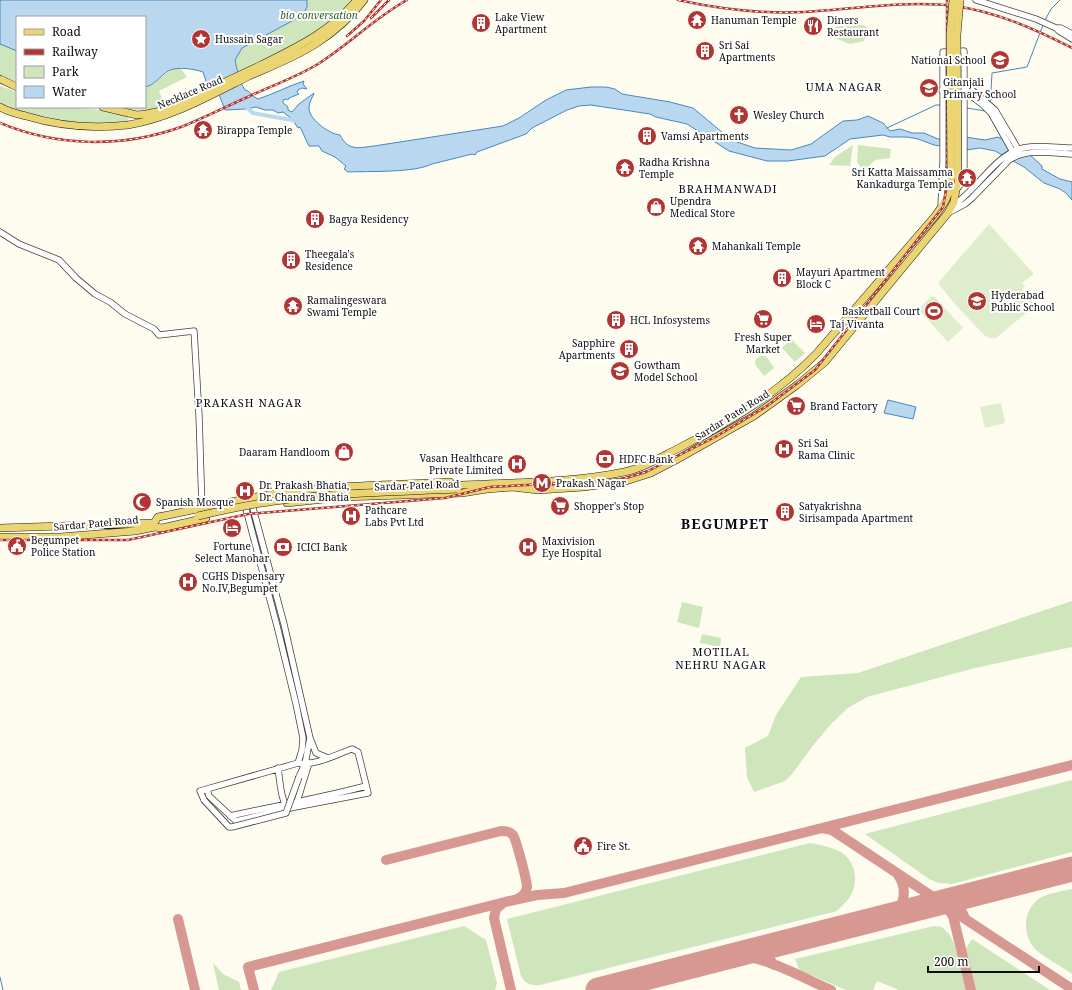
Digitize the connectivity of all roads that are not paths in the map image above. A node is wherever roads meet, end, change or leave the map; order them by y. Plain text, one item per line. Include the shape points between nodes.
1 (357, 0) edge
2 (364, 0) edge
3 (953, 0) edge
4 (960, 0) edge
5 (976, 0) edge
6 (1053, 27) junction
7 (324, 34) junction
8 (1072, 34) edge
9 (1072, 39) edge
10 (0, 79) edge
11 (16, 87) edge
12 (964, 90) junction
13 (942, 93) junction
14 (972, 93) junction
15 (0, 108) edge
16 (106, 108) edge
17 (138, 118) junction
18 (1072, 148) edge
19 (1017, 152) junction
20 (1072, 154) edge
21 (959, 183) junction
22 (969, 196) junction
23 (941, 208) junction
24 (950, 209) junction
25 (0, 232) edge
26 (459, 486) junction
27 (487, 489) junction
28 (282, 493) junction
29 (246, 499) junction
30 (282, 504) junction
31 (202, 508) junction
32 (250, 510) junction
33 (232, 512) junction
34 (154, 525) junction
35 (0, 528) edge
36 (0, 537) edge
37 (263, 544) junction
38 (256, 545) junction
39 (284, 624) junction
40 (277, 626) junction
41 (303, 702) junction
42 (296, 704) junction
43 (309, 731) junction
44 (302, 732) junction
45 (310, 738) junction
46 (329, 758) junction
47 (298, 763) junction
48 (307, 764) junction
49 (278, 768) junction
50 (366, 786) junction
51 (203, 790) junction
52 (297, 803) junction
53 (285, 804) junction
54 (230, 816) junction

1 - 7 main road, Necklace Road
2 - 7 main road, Necklace Road via 340,25
3 - 23 main road, Sardar Patel Road, bridge via 950,34 951,183 950,192
4 - 21 main road, bridge via 957,35
5 - 6 street
6 - 8 street
6 - 9 street
7 - 17 main road, Necklace Road via 197,98
10 - 11 main road
12 - 13 street
12 - 14 street
12 - 21 street via 964,176
13 - 14 street via 943,52 964,51 964,81
13 - 23 street
14 - 19 street via 991,113
15 - 17 main road, Necklace Road via 66,126 100,127 129,124
16 - 17 main road, Necklace Road
18 - 19 street via 1028,146
19 - 20 street
19 - 22 street
21 - 22 street
21 - 24 main road
22 - 24 street via 965,204
23 - 26 main road, Sardar Patel Road via 806,364 766,397 711,432 647,465 626,472 564,480
24 - 27 main road, Sardar Patel Road via 824,362 754,416 676,460 626,481 538,490 512,487
25 - 31 street via 19,244 59,260 95,294 155,330 159,335 194,331
26 - 27 main road
26 - 28 main road, Sardar Patel Road via 454,482
26 - 34 main road, bridge via 277,501 230,508
27 - 30 main road, Sardar Patel Road via 462,493 343,497
28 - 29 main road, Sardar Patel Road
28 - 30 main road
29 - 31 main road, Sardar Patel Road
29 - 33 main road via 229,504 228,508
30 - 32 main road, Sardar Patel Road
31 - 34 main road, Sardar Patel Road via 158,517
32 - 33 main road, Sardar Patel Road
32 - 37 street
32 - 38 street
33 - 34 main road, Sardar Patel Road via 162,528
34 - 35 main road, Sardar Patel Road
34 - 36 main road, Sardar Patel Road via 135,531 60,537
37 - 38 street
37 - 39 street
38 - 40 street
39 - 40 street
39 - 41 street
40 - 42 street
41 - 42 street
41 - 43 street
42 - 44 street
43 - 44 street
43 - 45 street
44 - 47 street via 303,744
45 - 46 street via 316,753
45 - 48 street
46 - 48 street
46 - 50 street via 352,749 357,750
47 - 48 street
47 - 49 street
48 - 51 street, bridge via 299,777 286,813 232,827 229,827 204,800
48 - 52 street
49 - 51 street
49 - 53 street
50 - 52 street
50 - 54 street via 368,793 236,821
51 - 54 street
52 - 53 street via 293,807
53 - 54 street

